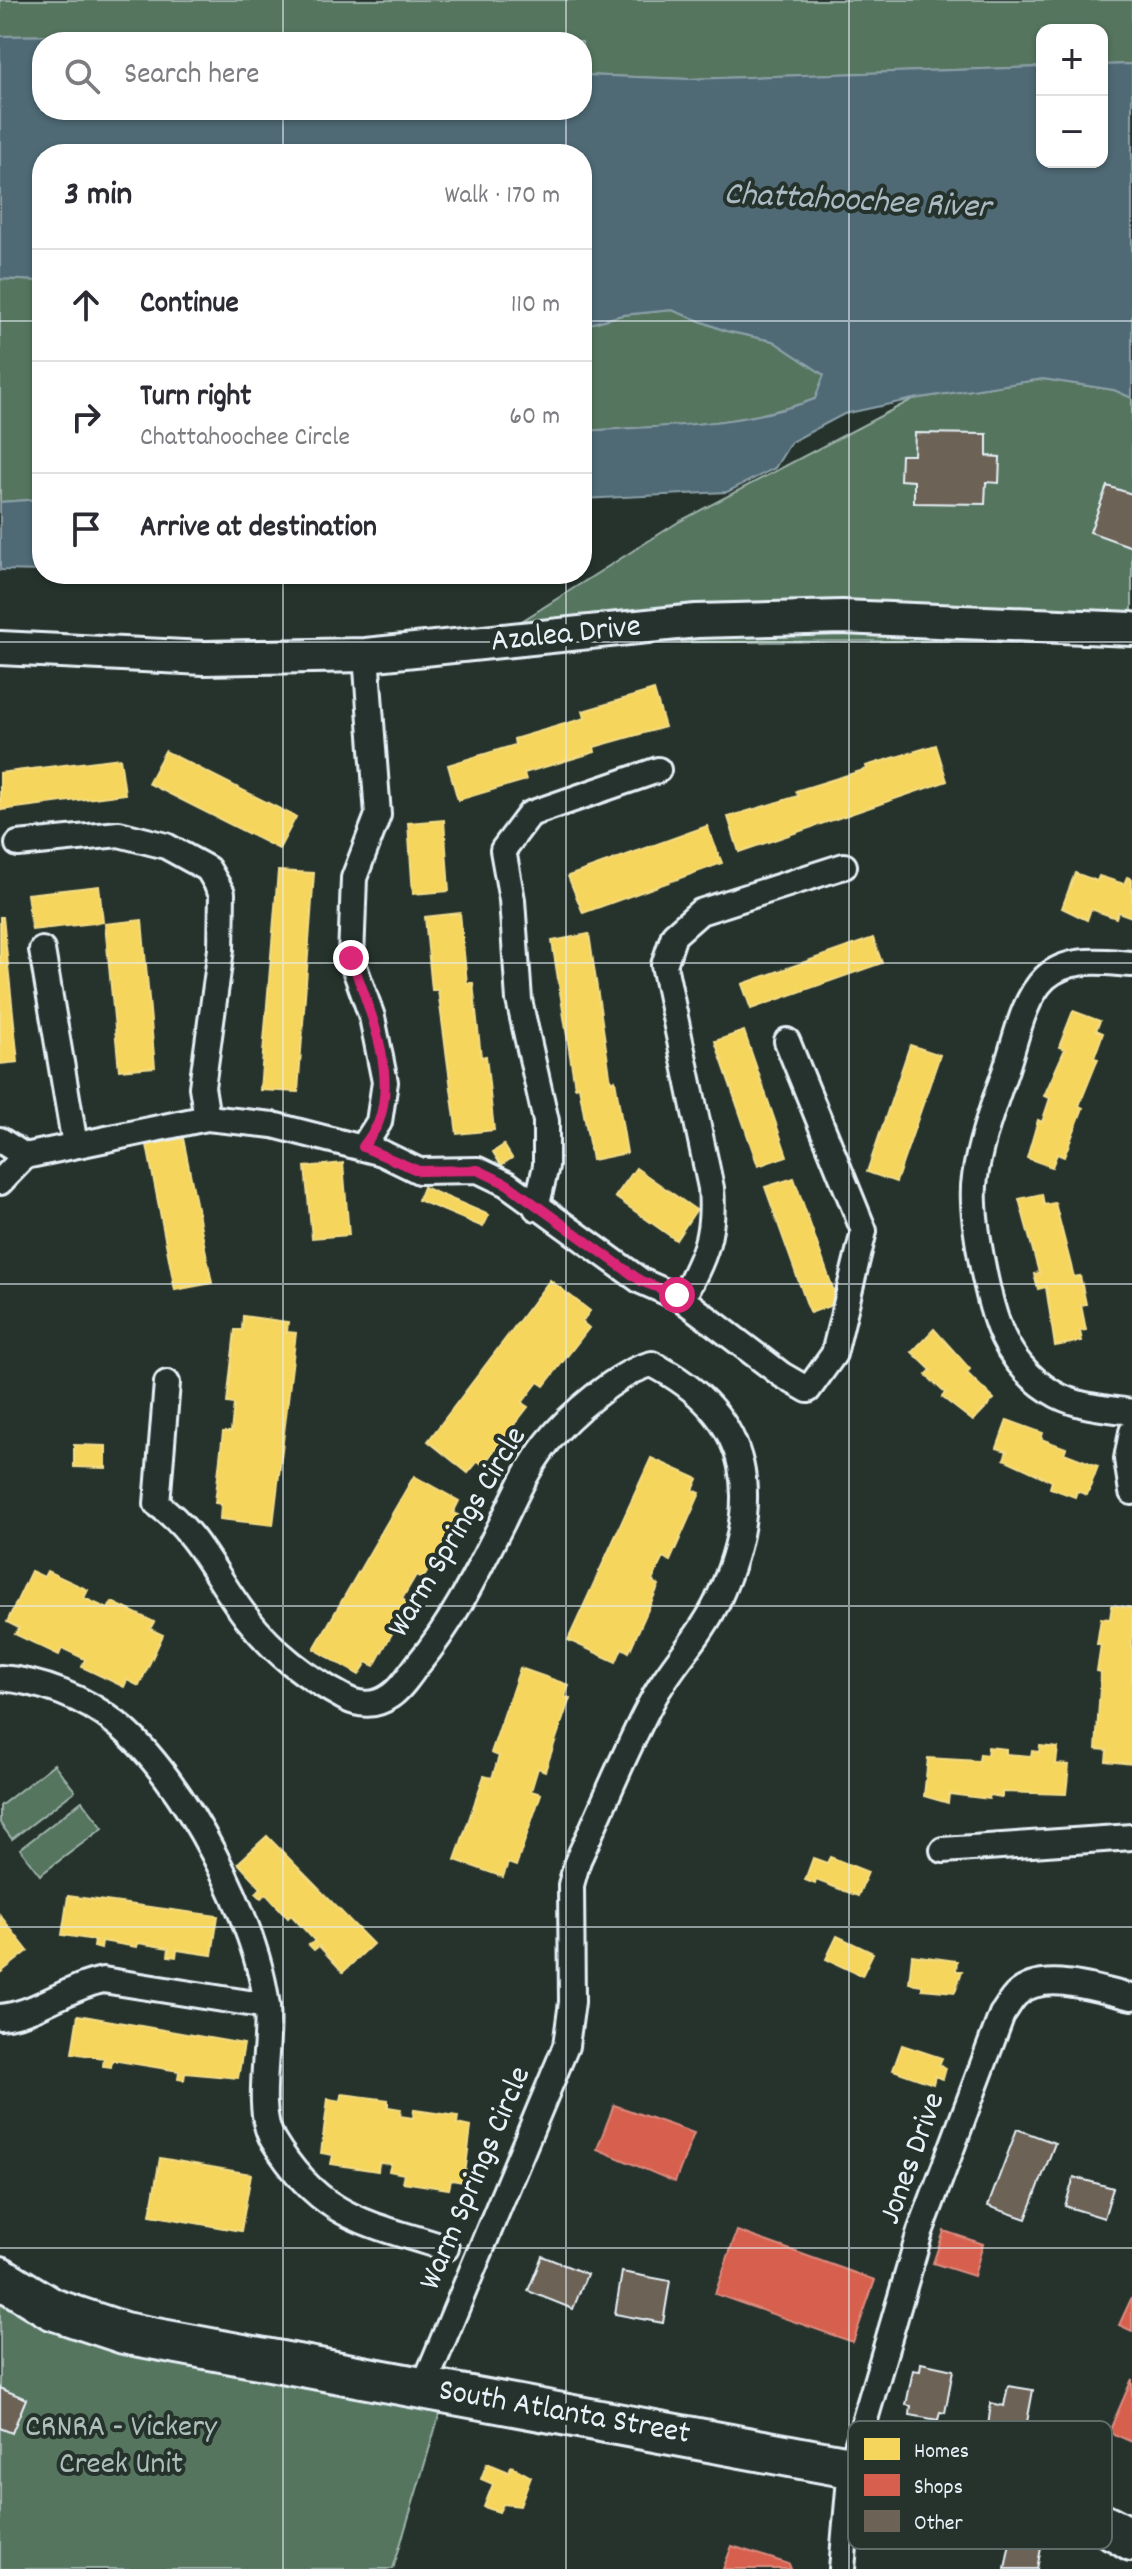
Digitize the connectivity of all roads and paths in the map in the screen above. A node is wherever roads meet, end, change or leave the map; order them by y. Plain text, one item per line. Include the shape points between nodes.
1 (1132, 629) edge
2 (0, 648) edge
3 (366, 655) junction
4 (658, 770) dead end
5 (18, 844) dead end
6 (844, 866) dead end
7 (42, 950) dead end
8 (1132, 964) edge
9 (787, 1041) dead end
10 (207, 1118) junction
11 (0, 1140) edge
12 (75, 1145) junction
13 (363, 1147) junction
14 (25, 1156) junction
15 (0, 1182) edge
16 (536, 1208) junction
17 (682, 1299) junction
18 (167, 1383) dead end
19 (1132, 1412) edge
20 (1132, 1432) edge
21 (1132, 1492) edge
22 (0, 1678) edge
23 (1130, 1837) edge
24 (943, 1850) dead end
25 (1132, 1997) edge
26 (267, 2006) junction
27 (0, 2017) edge
28 (446, 2248) dead end
29 (0, 2277) edge
30 (423, 2388) junction
31 (865, 2421) edge
32 (848, 2466) edge
33 (848, 2501) edge
34 (1112, 2527) edge
35 (1132, 2540) edge
36 (842, 2569) edge

1 - 3 street, Azalea Drive via 842,617 696,621
2 - 3 street, Azalea Drive via 204,658
3 - 13 street via 378,815 354,878 351,958 372,1017 385,1082 379,1122
4 - 16 street via 530,814 503,850 519,1000 546,1121 546,1166
5 - 10 street via 119,834 166,846 208,869 222,893 221,949 202,1087
6 - 17 street via 700,912 674,935 664,965 714,1222 707,1253
7 - 12 street
8 - 19 street via 1072,963 1046,977 1031,998 983,1138 973,1208 1002,1336 1022,1368 1052,1392 1082,1405
9 - 17 street via 864,1231 834,1354 808,1390
10 - 12 street
10 - 13 street via 273,1125
11 - 14 street
12 - 14 street
13 - 16 street via 419,1171 478,1170 507,1184
14 - 15 street
16 - 17 street via 641,1281
18 - 30 street, Warm Springs Circle via 157,1504 189,1531 272,1648 310,1680 355,1703 375,1703 392,1695 466,1595 525,1475 547,1443 575,1413 635,1368 652,1364 702,1395 720,1415 741,1461 743,1511 717,1601 653,1698 578,1860 571,1885 572,2002 566,2046
20 - 21 street via 1127,1459
22 - 26 street via 49,1688 85,1703 145,1749 223,1873 242,1916
23 - 24 street
25 - 31 street, Jones Drive via 1058,1983 1034,1984 1016,1994 1002,2014 920,2232
26 - 27 street via 103,1980
26 - 28 street via 264,2118 306,2184 341,2214
29 - 30 main road, South Atlanta Street via 90,2325
30 - 32 main road, South Atlanta Street
33 - 36 street
34 - 35 main road, South Atlanta Street

